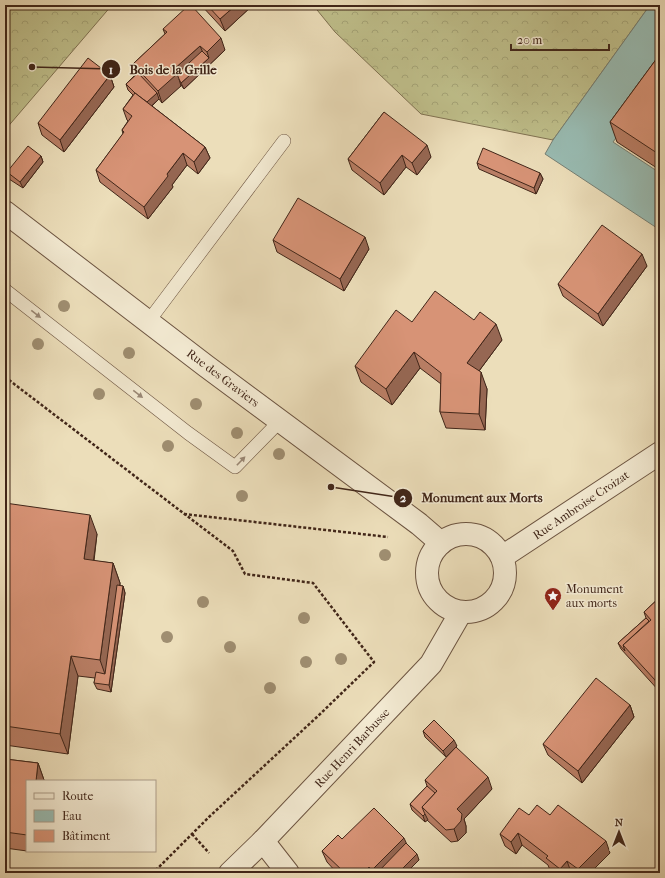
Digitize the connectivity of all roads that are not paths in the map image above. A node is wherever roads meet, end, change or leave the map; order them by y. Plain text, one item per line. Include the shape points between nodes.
1 (284, 140) dead end
2 (5, 212) edge
3 (5, 290) edge
4 (148, 322) junction
5 (280, 421) junction
6 (660, 453) edge
7 (441, 543) junction
8 (502, 557) junction
9 (461, 612) junction
10 (263, 841) junction
11 (230, 873) edge
12 (288, 873) edge

1 - 4 lane
2 - 4 street, Rue des Graviers
3 -> 5 lane via 235,467
4 - 5 street, Rue des Graviers
5 - 7 street, Rue des Graviers
6 - 8 street, Rue Ambroise Croizat
7 - 8 street via 451,536 475,534 496,547
7 - 9 street via 433,552 428,564 430,590 448,608
8 - 9 street via 506,568 501,592 484,608 473,612
9 - 10 street, Rue Henri Barbusse via 431,664
10 - 11 street, Rue Henri Barbusse
10 - 12 street

